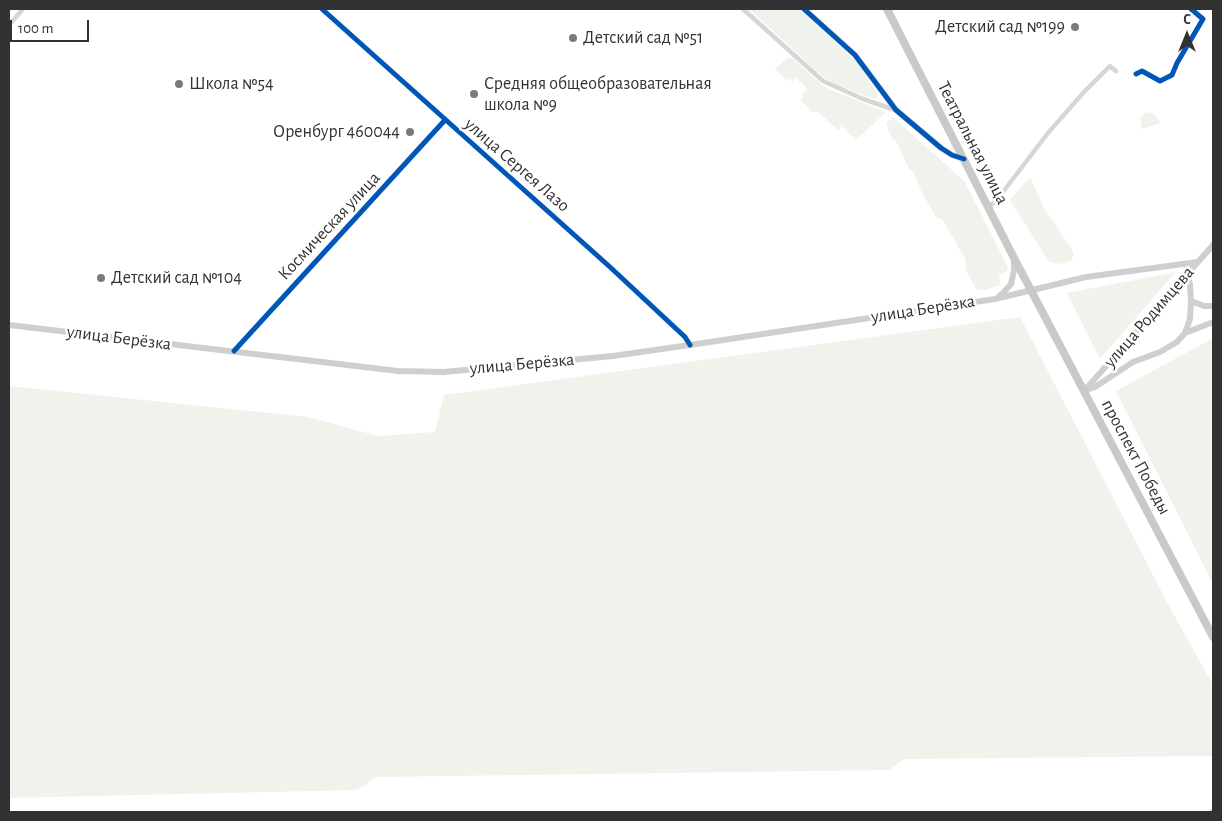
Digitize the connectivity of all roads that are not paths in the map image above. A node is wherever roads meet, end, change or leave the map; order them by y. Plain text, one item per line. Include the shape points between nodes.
1 (23, 9) edge
2 (322, 9) edge
3 (743, 9) edge
4 (804, 9) edge
5 (887, 9) edge
6 (1191, 9) edge
7 (9, 25) edge
8 (1116, 71) dead end
9 (1136, 74) dead end
10 (896, 110) junction
11 (445, 120) junction
12 (964, 159) junction
13 (988, 207) junction
14 (1213, 245) edge
15 (1014, 256) junction
16 (1198, 262) junction
17 (1181, 264) junction
18 (1187, 273) junction
19 (1033, 291) junction
20 (995, 298) junction
21 (1192, 301) junction
22 (1213, 306) edge
23 (1213, 322) edge
24 (9, 325) edge
25 (1185, 333) junction
26 (690, 345) junction
27 (234, 351) junction
28 (1085, 390) junction
29 (1213, 637) edge

1 - 7 street
2 - 11 street, улица Сергея Лазо
3 - 10 street via 822,81
4 - 10 main road via 855,55
5 - 12 main road, Театральная улица
6 - 9 street via 1203,20 1172,75 1160,81 1142,71
8 - 13 street via 1110,66 1084,92
10 - 12 main road via 941,148
11 - 26 street, улица Сергея Лазо via 610,266
11 - 27 street, Космическая улица
12 - 13 main road, Театральная улица
13 - 15 main road, Театральная улица
14 - 16 main road, улица Родимцева
15 - 19 main road, Театральная улица
15 - 20 main road via 1011,284
16 - 17 main road, улица Берёзка
16 - 18 main road, улица Родимцева
17 - 18 main road
17 - 19 main road, улица Берёзка via 1086,277
18 - 21 main road
18 - 28 main road, улица Родимцева
19 - 20 main road, улица Берёзка
19 - 28 main road, проспект Победы
20 - 26 main road, улица Берёзка
21 - 22 main road
21 - 25 main road
23 - 25 main road
24 - 27 main road, улица Берёзка
25 - 28 main road via 1178,342 1133,362
26 - 27 main road, улица Берёзка via 424,372
28 - 29 main road, проспект Победы

